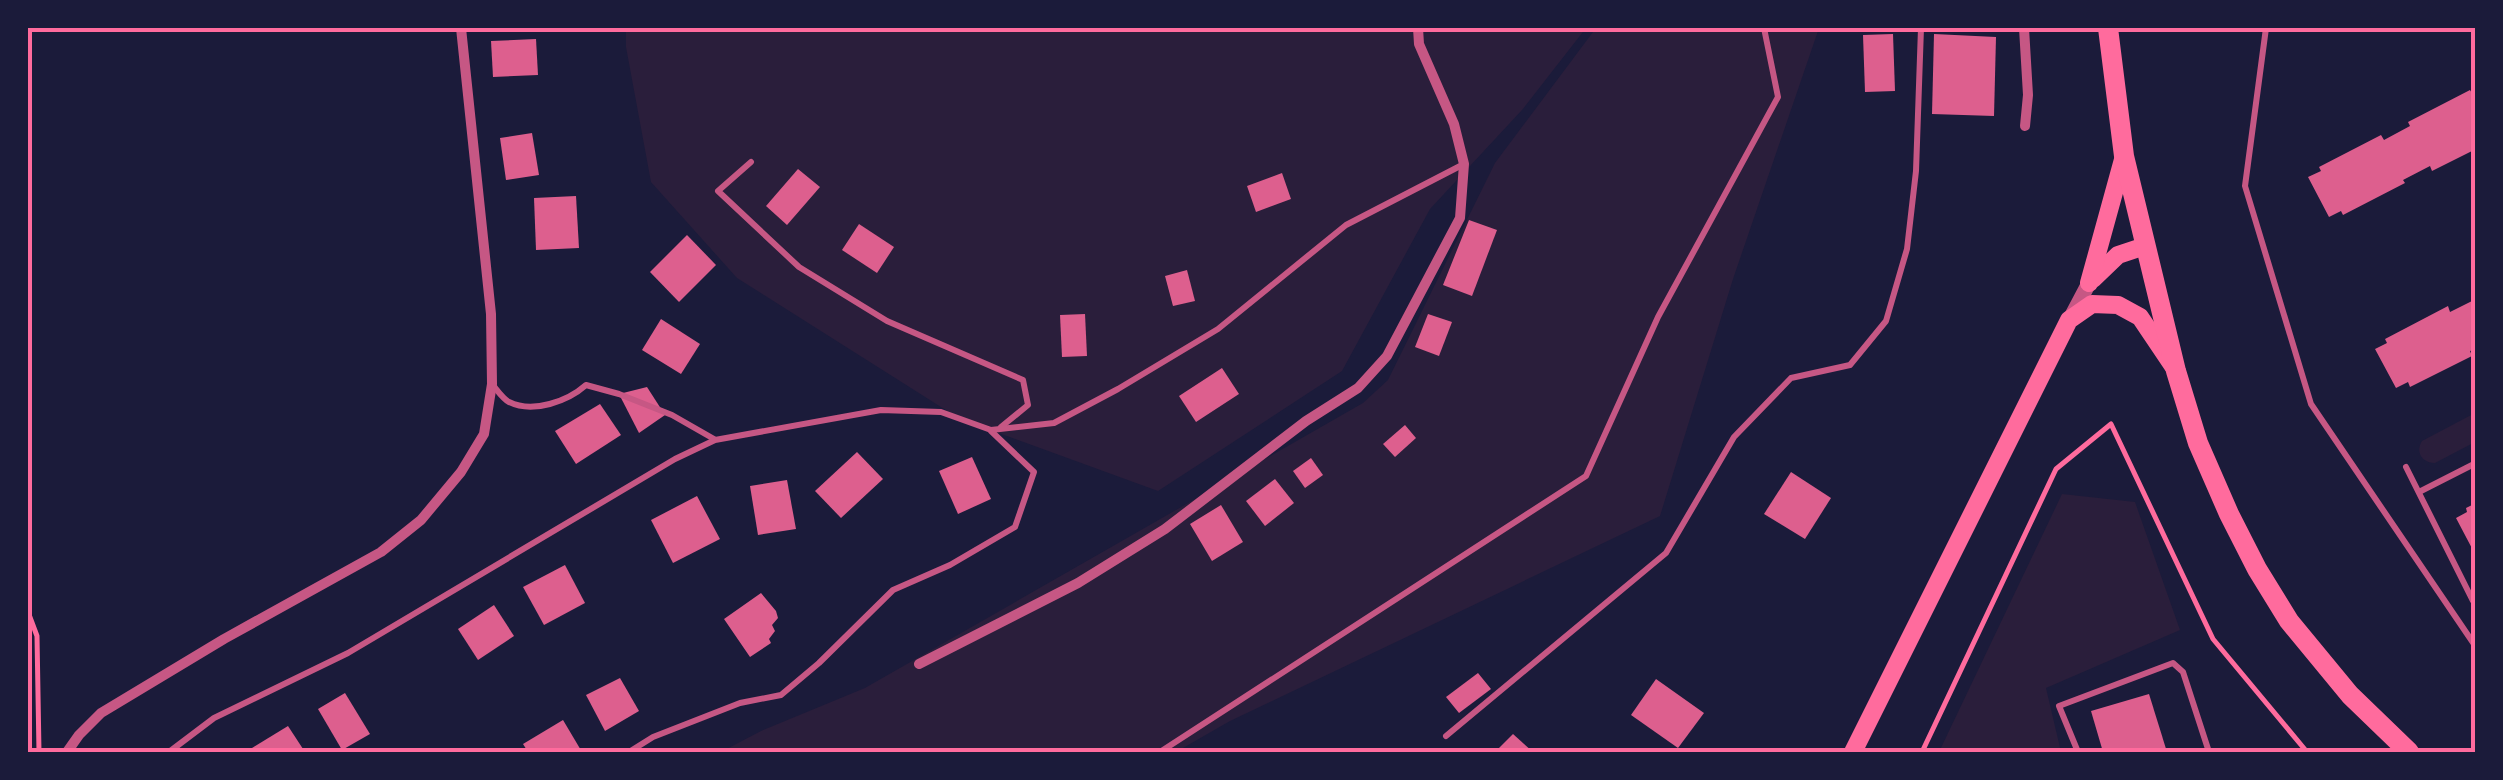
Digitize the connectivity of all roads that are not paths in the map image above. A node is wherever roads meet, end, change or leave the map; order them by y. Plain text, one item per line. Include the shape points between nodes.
1 (461, 28) edge
2 (1418, 28) edge
3 (1764, 28) edge
4 (1921, 28) edge
5 (2024, 28) edge
6 (2108, 28) edge
7 (2266, 28) edge
8 (2025, 126) dead end
9 (2124, 156) junction
10 (751, 162) dead end
11 (1464, 164) junction
12 (2146, 246) junction
13 (2089, 283) junction
14 (2069, 320) junction
15 (2176, 371) junction
16 (492, 384) junction
17 (1000, 427) junction
18 (991, 430) junction
19 (715, 440) junction
20 (2476, 463) edge
21 (2406, 467) dead end
22 (2419, 492) junction
23 (2474, 602) edge
24 (2476, 647) edge
25 (919, 664) dead end
26 (1446, 736) dead end
27 (67, 752) edge
28 (169, 752) edge
29 (628, 752) edge
30 (1160, 752) edge
31 (1853, 752) edge
32 (2078, 752) edge
33 (2208, 752) edge
34 (2409, 752) edge

1 - 16 street via 491,314
2 - 11 street
3 - 30 lane via 1778,97 1658,317 1586,476
4 - 26 lane via 1907,248 1886,321 1850,365 1791,378 1734,437 1666,553
5 - 8 street
6 - 9 main road
7 - 24 lane via 2244,186 2311,404
9 - 12 main road
9 - 13 main road
10 - 17 lane via 718,191 799,267 887,322 1023,380 1028,405
11 - 17 lane via 1346,225 1218,329 1118,389 1054,422
11 - 25 street via 1460,218 1387,356 1358,388 1078,584
12 - 13 main road via 2118,255
12 - 15 main road
13 - 14 street
14 - 15 main road via 2092,304 2118,305 2140,317
14 - 31 main road
15 - 34 main road via 2198,443 2257,569 2338,680
16 - 19 lane via 507,402 526,406 549,404 586,384 672,415
16 - 27 street via 484,434 421,520 381,552 101,713
17 - 18 lane
18 - 19 lane via 941,412 881,410
18 - 29 lane via 1034,472 1016,527 893,590 781,695 740,702
19 - 28 lane via 348,653 214,718
20 - 22 lane
21 - 22 lane
22 - 23 lane
32 - 33 lane via 2059,706 2173,663 2183,672

